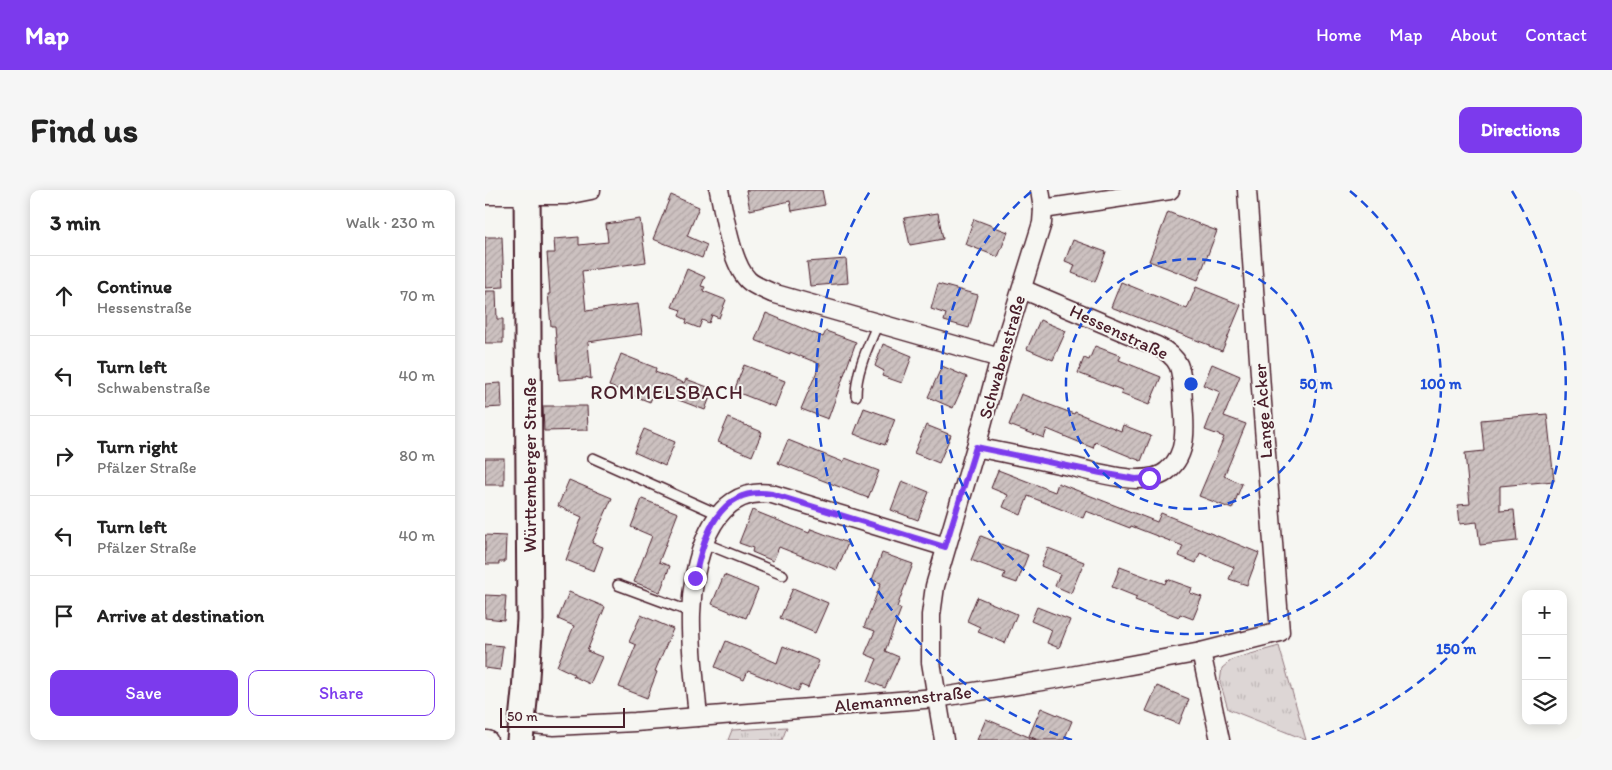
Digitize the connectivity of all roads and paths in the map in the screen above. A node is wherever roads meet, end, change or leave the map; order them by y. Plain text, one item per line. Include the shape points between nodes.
1 (591, 190) edge
2 (719, 190) edge
3 (1040, 190) edge
4 (1170, 190) edge
5 (1247, 190) edge
6 (527, 193) edge
7 (485, 195) edge
8 (1043, 209) junction
9 (1022, 289) junction
10 (879, 323) junction
11 (1000, 358) junction
12 (856, 396) dead end
13 (976, 447) junction
14 (593, 458) dead end
15 (718, 514) junction
16 (704, 543) junction
17 (945, 547) junction
18 (783, 575) dead end
19 (618, 585) dead end
20 (691, 612) junction
21 (1280, 632) joint
22 (1201, 652) junction
23 (936, 698) junction
24 (698, 717) junction
25 (521, 731) edge
26 (944, 740) edge
27 (1220, 740) edge

1 - 6 street via 566,195
2 - 10 street via 735,257 755,286
3 - 8 street, Schwabenstraße
4 - 8 street
5 - 21 street, Lange Äcker
6 - 7 street
6 - 25 main road, Württemberger Straße via 530,612
8 - 9 street, Schwabenstraße via 1042,223
9 - 11 street, Schwabenstraße
9 - 13 street, Hessenstraße via 1157,346 1176,359 1181,375 1184,415 1181,453 1166,472 1136,479
10 - 11 street
10 - 12 lane via 859,370
11 - 13 street, Schwabenstraße
13 - 17 street, Schwabenstraße
14 - 15 lane
15 - 16 street
15 - 17 street via 742,496 761,492
16 - 18 lane
16 - 20 street
17 - 23 street, Schwabenstraße via 931,615 931,662
19 - 20 lane
20 - 24 street
21 - 22 street, Alemannenstraße
22 - 23 street, Alemannenstraße
22 - 27 street
23 - 24 street, Alemannenstraße
23 - 26 street, Schwabenstraße
24 - 25 street, Alemannenstraße

